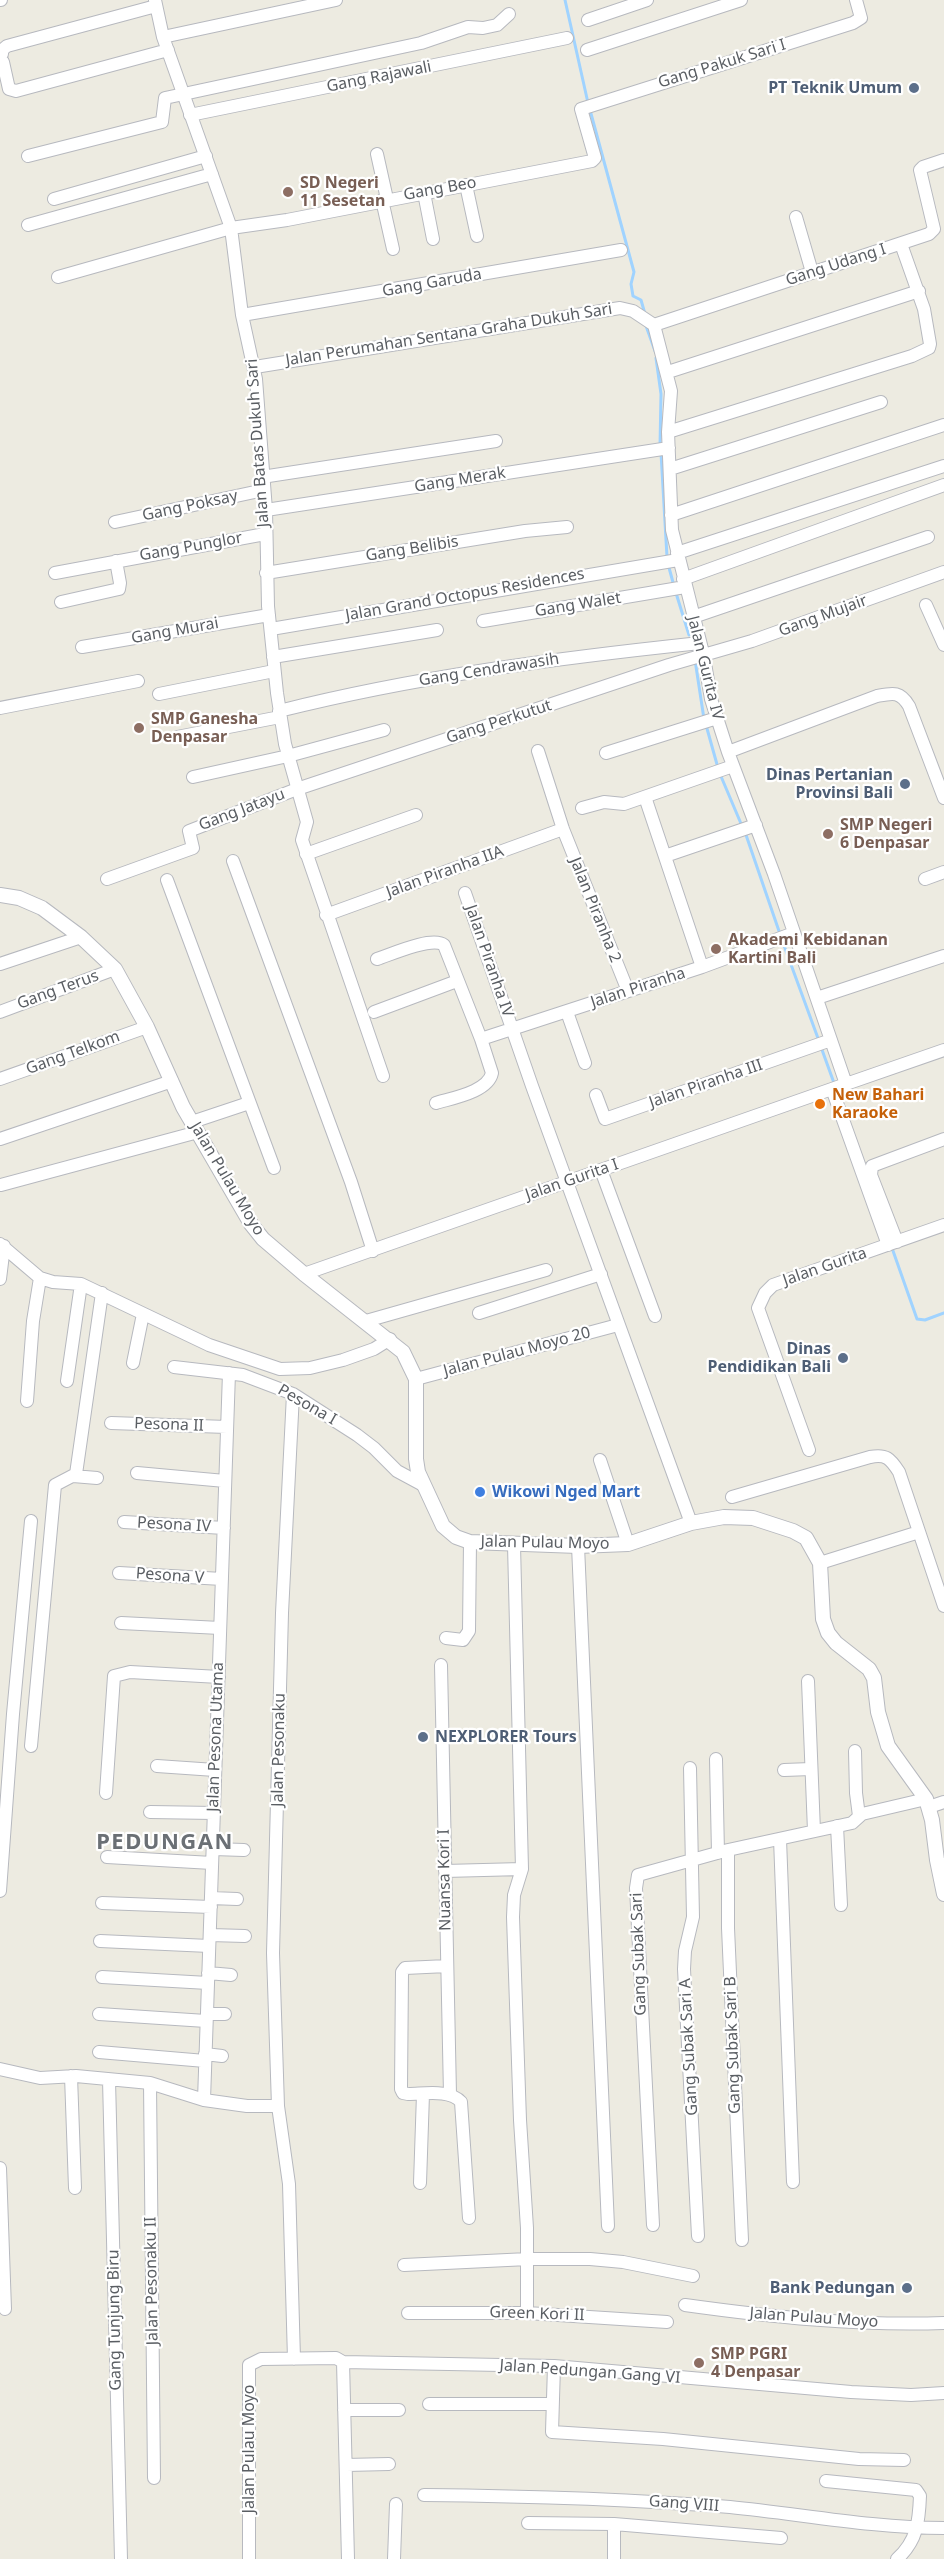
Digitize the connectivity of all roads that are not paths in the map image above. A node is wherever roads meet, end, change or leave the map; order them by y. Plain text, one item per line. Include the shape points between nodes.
1 (336, 0) edge
2 (647, 0) edge
3 (741, 0) edge
4 (855, 0) edge
5 (155, 3) edge
6 (509, 14) dead end
7 (588, 21) dead end
8 (163, 37) junction
9 (567, 38) dead end
10 (168, 50) junction
11 (587, 50) dead end
12 (183, 93) junction
13 (583, 108) joint
14 (190, 115) junction
15 (377, 154) dead end
16 (28, 156) dead end
17 (206, 156) junction
18 (944, 160) edge
19 (212, 174) junction
20 (466, 185) junction
21 (424, 193) junction
22 (54, 199) dead end
23 (385, 200) junction
24 (796, 217) dead end
25 (28, 225) dead end
26 (231, 228) junction
27 (477, 236) dead end
28 (433, 239) dead end
29 (901, 244) junction
30 (393, 249) dead end
31 (621, 250) dead end
32 (812, 272) junction
33 (58, 277) dead end
34 (919, 291) junction
35 (242, 315) junction
36 (649, 321) junction
37 (255, 367) junction
38 (668, 372) junction
39 (881, 402) dead end
40 (944, 425) edge
41 (668, 432) junction
42 (496, 441) dead end
43 (662, 449) junction
44 (944, 466) edge
45 (670, 469) junction
46 (263, 484) junction
47 (944, 485) edge
48 (266, 510) junction
49 (671, 515) junction
50 (115, 522) dead end
51 (563, 527) dead end
52 (265, 534) junction
53 (928, 537) dead end
54 (677, 558) junction
55 (116, 561) junction
56 (944, 572) edge
57 (55, 573) dead end
58 (266, 573) junction
59 (680, 585) junction
60 (61, 602) dead end
61 (926, 605) dead end
62 (269, 615) junction
63 (693, 617) junction
64 (483, 621) dead end
65 (271, 628) junction
66 (437, 630) dead end
67 (700, 643) junction
68 (944, 645) edge
69 (81, 647) dead end
70 (273, 657) junction
71 (698, 658) junction
72 (274, 671) junction
73 (138, 681) dead end
74 (159, 694) dead end
75 (0, 708) edge
76 (280, 714) junction
77 (715, 718) junction
78 (384, 730) dead end
79 (177, 737) dead end
80 (538, 751) dead end
81 (728, 752) junction
82 (606, 753) dead end
83 (288, 756) junction
84 (732, 767) junction
85 (193, 777) dead end
86 (297, 789) junction
87 (645, 797) junction
88 (944, 798) edge
89 (582, 808) dead end
90 (416, 815) dead end
91 (749, 827) junction
92 (563, 829) junction
93 (306, 854) junction
94 (665, 856) junction
95 (232, 861) dead end
96 (944, 872) edge
97 (107, 879) dead end
98 (925, 879) dead end
99 (167, 880) dead end
100 (465, 893) dead end
101 (0, 895) edge
102 (326, 915) junction
103 (792, 934) junction
104 (81, 937) junction
105 (944, 956) edge
106 (377, 959) dead end
107 (0, 964) edge
108 (702, 967) junction
109 (115, 969) junction
110 (457, 981) junction
111 (628, 991) junction
112 (817, 998) junction
113 (0, 1011) edge
114 (374, 1012) dead end
115 (567, 1012) junction
116 (147, 1027) junction
117 (513, 1029) junction
118 (481, 1040) junction
119 (824, 1042) junction
120 (944, 1050) edge
121 (585, 1063) dead end
122 (383, 1076) dead end
123 (0, 1079) edge
124 (171, 1081) junction
125 (838, 1087) junction
126 (596, 1095) dead end
127 (249, 1102) junction
128 (436, 1103) dead end
129 (195, 1127) junction
130 (0, 1139) edge
131 (944, 1139) edge
132 (274, 1168) dead end
133 (601, 1170) junction
134 (568, 1182) junction
135 (1, 1185) edge
136 (871, 1185) junction
137 (944, 1225) edge
138 (892, 1243) junction
139 (2, 1245) edge
140 (373, 1251) junction
141 (546, 1270) dead end
142 (304, 1274) junction
143 (601, 1274) junction
144 (40, 1278) junction
145 (0, 1279) edge
146 (81, 1284) junction
147 (102, 1293) junction
148 (479, 1313) dead end
149 (143, 1314) junction
150 (655, 1316) dead end
151 (366, 1322) junction
152 (618, 1324) junction
153 (390, 1340) junction
154 (133, 1363) dead end
155 (174, 1366) dead end
156 (229, 1373) junction
157 (416, 1379) junction
158 (67, 1381) dead end
159 (293, 1394) junction
160 (27, 1401) dead end
161 (111, 1423) dead end
162 (227, 1427) junction
163 (809, 1450) dead end
164 (600, 1460) dead end
165 (137, 1473) dead end
166 (74, 1476) junction
167 (97, 1478) dead end
168 (225, 1480) junction
169 (423, 1485) junction
170 (732, 1497) dead end
171 (32, 1521) dead end
172 (124, 1522) dead end
173 (691, 1523) junction
174 (224, 1528) junction
175 (920, 1532) junction
176 (470, 1542) junction
177 (628, 1544) junction
178 (514, 1545) junction
179 (578, 1546) junction
180 (820, 1563) junction
181 (118, 1573) dead end
182 (222, 1580) junction
183 (944, 1606) edge
184 (121, 1623) dead end
185 (220, 1628) junction
186 (446, 1638) dead end
187 (441, 1665) dead end
188 (219, 1677) junction
189 (808, 1681) dead end
190 (31, 1746) dead end
191 (855, 1751) dead end
192 (716, 1759) dead end
193 (157, 1766) dead end
194 (690, 1768) dead end
195 (812, 1769) junction
196 (215, 1770) junction
197 (784, 1770) dead end
198 (106, 1793) dead end
199 (922, 1802) junction
200 (944, 1802) edge
201 (150, 1812) dead end
202 (214, 1813) junction
203 (860, 1816) junction
204 (837, 1826) junction
205 (814, 1831) junction
206 (780, 1839) junction
207 (213, 1850) junction
208 (244, 1850) dead end
209 (723, 1852) junction
210 (107, 1857) dead end
211 (693, 1860) junction
212 (212, 1863) junction
213 (522, 1869) junction
214 (445, 1871) junction
215 (0, 1891) edge
216 (944, 1894) edge
217 (237, 1899) dead end
218 (102, 1903) dead end
219 (211, 1903) junction
220 (841, 1905) dead end
221 (245, 1936) dead end
222 (209, 1940) junction
223 (100, 1941) dead end
224 (447, 1966) junction
225 (231, 1975) dead end
226 (102, 1977) dead end
227 (208, 1978) junction
228 (99, 2014) dead end
229 (225, 2014) dead end
230 (207, 2018) junction
231 (99, 2052) dead end
232 (222, 2056) dead end
233 (205, 2057) junction
234 (0, 2069) edge
235 (71, 2076) junction
236 (109, 2080) junction
237 (150, 2083) junction
238 (423, 2094) junction
239 (450, 2094) junction
240 (204, 2100) junction
241 (278, 2106) junction
242 (0, 2168) edge
243 (793, 2181) dead end
244 (420, 2184) dead end
245 (75, 2188) dead end
246 (469, 2218) dead end
247 (653, 2225) dead end
248 (608, 2226) dead end
249 (698, 2236) dead end
250 (742, 2240) dead end
251 (528, 2259) junction
252 (404, 2265) dead end
253 (693, 2276) dead end
254 (685, 2305) dead end
255 (5, 2309) dead end
256 (408, 2313) dead end
257 (527, 2313) junction
258 (667, 2322) dead end
259 (944, 2323) edge
260 (294, 2359) junction
261 (343, 2362) junction
262 (554, 2366) junction
263 (944, 2393) edge
264 (429, 2404) dead end
265 (551, 2404) junction
266 (344, 2410) junction
267 (399, 2410) dead end
268 (904, 2460) dead end
269 (346, 2464) junction
270 (389, 2464) dead end
271 (154, 2478) dead end
272 (826, 2481) dead end
273 (424, 2495) dead end
274 (396, 2504) dead end
275 (528, 2523) dead end
276 (614, 2524) junction
277 (918, 2529) junction
278 (944, 2529) edge
279 (781, 2538) dead end
280 (121, 2559) edge
281 (249, 2559) edge
282 (348, 2559) edge
283 (394, 2559) edge
284 (614, 2559) edge
285 (897, 2559) edge

1 - 8 street
2 - 7 street
3 - 11 street
4 - 13 street, Gang Pakuk Sari I via 860,20
5 - 8 street, Jalan Batas Dukuh Sari
5 - 10 street via 7,46 2,50 9,88 16,91
6 - 12 street via 497,25 468,27 421,44
8 - 10 street, Jalan Batas Dukuh Sari
9 - 14 street, Gang Rajawali
10 - 12 street, Jalan Batas Dukuh Sari
12 - 14 street, Jalan Batas Dukuh Sari
12 - 16 street via 165,98 162,122
13 - 20 street, Gang Beo via 580,110 592,161
14 - 17 street, Jalan Batas Dukuh Sari
15 - 23 street
17 - 19 street, Jalan Batas Dukuh Sari
17 - 22 street
18 - 29 street, Gang Udang I via 920,170 934,229
19 - 25 street
19 - 26 street, Jalan Batas Dukuh Sari
20 - 21 street, Gang Beo
20 - 27 street
21 - 23 street, Gang Beo
21 - 28 street
23 - 26 street, Gang Beo
23 - 30 street
24 - 32 street
26 - 33 street, Gang Beo
26 - 35 street, Jalan Batas Dukuh Sari
29 - 32 street, Gang Udang I
29 - 34 street
31 - 35 street, Gang Garuda
32 - 36 street, Gang Udang I
34 - 38 street
34 - 41 street via 927,319 929,348
35 - 37 street, Jalan Batas Dukuh Sari
36 - 37 street, Jalan Perumahan Sentana Graha Dukuh Sari via 633,310 620,308
36 - 38 street, Jalan Gurita IV
37 - 46 street, Jalan Batas Dukuh Sari
38 - 41 street, Jalan Gurita IV
39 - 45 street
40 - 49 street
41 - 43 street, Jalan Gurita IV
42 - 46 street, Gang Poksay
43 - 45 street, Jalan Gurita IV
43 - 48 street, Gang Merak
44 - 54 street, Jalan Grand Octopus Residences
45 - 49 street, Jalan Gurita IV
46 - 48 street, Jalan Batas Dukuh Sari
46 - 50 street, Gang Poksay
47 - 59 street, Gang Walet
48 - 52 street, Jalan Batas Dukuh Sari
49 - 54 street, Jalan Gurita IV
51 - 58 street, Gang Belibis
52 - 55 street, Gang Punglor
52 - 58 street, Jalan Batas Dukuh Sari
53 - 63 street
54 - 59 street, Jalan Gurita IV
54 - 65 street, Jalan Grand Octopus Residences
55 - 57 street, Gang Punglor
55 - 60 street, Gang Punglor via 119,589
56 - 71 street, Gang Mujair
58 - 62 street, Jalan Batas Dukuh Sari
59 - 63 street, Jalan Gurita IV
59 - 64 street, Gang Walet
61 - 68 street
62 - 65 street, Jalan Batas Dukuh Sari
62 - 69 street, Gang Murai
63 - 67 street, Jalan Gurita IV
65 - 70 street, Jalan Batas Dukuh Sari
66 - 70 street
67 - 71 street, Jalan Gurita IV
67 - 76 street, Gang Cendrawasih via 422,679
70 - 72 street, Jalan Batas Dukuh Sari
71 - 77 street, Jalan Gurita IV
71 - 86 street, Gang Perkutut
72 - 74 street
72 - 76 street, Jalan Batas Dukuh Sari
73 - 75 street
76 - 79 street, Gang Cendrawasih
76 - 83 street, Jalan Batas Dukuh Sari
77 - 81 street, Jalan Gurita IV
77 - 82 street
78 - 83 street
80 - 92 street, Jalan Piranha 2
81 - 84 street, Jalan Gurita IV
81 - 88 street via 877,696 898,693 909,706
83 - 85 street
83 - 86 street, Jalan Batas Dukuh Sari
84 - 87 street
84 - 91 street, Jalan Gurita IV
86 - 93 street, Jalan Batas Dukuh Sari via 307,822 302,840
86 - 97 street, Gang Jatayu via 189,831 194,848
87 - 89 street via 624,804 604,802
87 - 94 street
90 - 93 street
91 - 94 street
91 - 103 street, Jalan Gurita IV
92 - 102 street, Jalan Piranha IIA
92 - 111 street, Jalan Piranha 2
93 - 102 street, Jalan Batas Dukuh Sari
94 - 108 street
95 - 140 street
96 - 98 street
99 - 127 street
100 - 117 street, Jalan Piranha IV
101 - 104 street, Jalan Pulau Moyo via 31,901
102 - 122 street, Jalan Batas Dukuh Sari
103 - 108 street, Jalan Piranha
103 - 112 street, Jalan Gurita IV
104 - 107 street
104 - 109 street, Jalan Pulau Moyo
105 - 112 street
106 - 110 street via 440,942
108 - 111 street, Jalan Piranha
109 - 113 street, Gang Terus
109 - 116 street, Jalan Pulau Moyo
110 - 114 street
110 - 118 street
111 - 115 street, Jalan Piranha
112 - 119 street, Jalan Gurita IV
115 - 117 street, Jalan Piranha
115 - 121 street
116 - 123 street, Gang Telkom
116 - 124 street, Jalan Pulau Moyo
117 - 118 street, Jalan Piranha
117 - 134 street, Jalan Piranha IV
118 - 128 street via 491,1079 483,1086
119 - 125 street, Jalan Gurita IV
119 - 126 street, Jalan Piranha III via 605,1119
120 - 125 street, Jalan Gurita I
124 - 129 street, Jalan Pulau Moyo
124 - 130 street
125 - 133 street, Jalan Gurita I
125 - 136 street, Jalan Gurita IV
127 - 129 street
127 - 132 street
129 - 135 street
129 - 142 street, Jalan Pulau Moyo via 251,1224
131 - 136 street via 872,1166
133 - 134 street, Jalan Gurita I
133 - 150 street
134 - 140 street, Jalan Gurita I
134 - 143 street, Jalan Piranha IV
136 - 138 street, Jalan Gurita IV
137 - 138 street, Jalan Gurita
138 - 163 street, Jalan Gurita via 772,1285 759,1302
139 - 144 street
139 - 145 street
140 - 142 street, Jalan Gurita I
141 - 151 street
142 - 151 street, Jalan Pulau Moyo
143 - 148 street
143 - 152 street, Jalan Piranha IV
144 - 146 street
144 - 160 street
146 - 147 street
146 - 158 street
147 - 149 street
147 - 166 street
149 - 153 street via 209,1345 280,1369 310,1368 343,1360
149 - 154 street
151 - 153 street, Jalan Pulau Moyo
152 - 157 street, Jalan Pulau Moyo 20
152 - 173 street, Jalan Piranha IV
153 - 157 street, Jalan Pulau Moyo via 403,1352
155 - 156 street, Pesona I
156 - 159 street, Pesona I
156 - 162 street, Jalan Pesona Utama
157 - 169 street, Jalan Pulau Moyo via 416,1459
159 - 169 street, Pesona I via 357,1435 397,1471
159 - 241 street, Jalan Pesonaku via 282,1613 273,1953
161 - 162 street, Pesona II
162 - 168 street, Jalan Pesona Utama
164 - 177 street
165 - 168 street
166 - 167 street
166 - 190 street via 55,1485
168 - 174 street, Jalan Pesona Utama
169 - 176 street, Jalan Pulau Moyo via 443,1526
170 - 175 street via 883,1455 890,1458 899,1472
171 - 215 street
172 - 174 street, Pesona IV
173 - 177 street, Jalan Pulau Moyo
173 - 180 street, Jalan Pulau Moyo via 724,1517 763,1521 806,1538
174 - 182 street, Jalan Pesona Utama
175 - 180 street
175 - 183 street
176 - 178 street, Jalan Pulau Moyo
176 - 186 street via 469,1631 463,1640
177 - 179 street, Jalan Pulau Moyo
178 - 179 street, Jalan Pulau Moyo
178 - 213 street
179 - 248 street
180 - 199 street, Jalan Pulau Moyo via 823,1619 828,1633 874,1678 888,1746
181 - 182 street, Pesona V
182 - 185 street, Jalan Pesona Utama
184 - 185 street
185 - 188 street, Jalan Pesona Utama
187 - 214 street, Nuansa Kori I
188 - 196 street, Jalan Pesona Utama
188 - 198 street via 130,1672 114,1676
189 - 195 street
191 - 203 street
192 - 209 street, Gang Subak Sari B
193 - 196 street
194 - 211 street, Gang Subak Sari A
195 - 197 street
195 - 205 street
196 - 202 street, Jalan Pesona Utama
199 - 200 street, Gang Subak Sari
199 - 203 street, Gang Subak Sari
199 - 216 street, Jalan Pulau Moyo
201 - 202 street
202 - 207 street, Jalan Pesona Utama
203 - 204 street, Gang Subak Sari via 854,1822
204 - 205 street, Gang Subak Sari
204 - 220 street
205 - 206 street, Gang Subak Sari
206 - 209 street, Gang Subak Sari
206 - 243 street
207 - 208 street
207 - 212 street, Jalan Pesona Utama
209 - 211 street, Gang Subak Sari
209 - 250 street, Gang Subak Sari B
210 - 212 street
211 - 247 street, Gang Subak Sari via 641,1873 636,1888
211 - 249 street, Gang Subak Sari A via 693,1917 684,1969
212 - 219 street, Jalan Pesona Utama
213 - 214 street
213 - 251 street via 514,1895 513,1917
214 - 224 street, Nuansa Kori I
217 - 219 street
218 - 219 street
219 - 222 street, Jalan Pesona Utama
221 - 222 street
222 - 223 street
222 - 227 street, Jalan Pesona Utama
224 - 238 street via 412,1967 402,1972 401,2089 403,2093
224 - 239 street, Nuansa Kori I
225 - 227 street
226 - 227 street
227 - 230 street, Jalan Pesona Utama
228 - 230 street
229 - 230 street
230 - 233 street, Jalan Pesona Utama
231 - 233 street
232 - 233 street
233 - 240 street, Jalan Pesona Utama
234 - 235 street via 46,2079
235 - 236 street
235 - 245 street
236 - 237 street
236 - 280 street, Gang Tunjung Biru
237 - 240 street
237 - 271 street, Jalan Pesonaku II
238 - 239 street
238 - 244 street
239 - 246 street via 461,2102
240 - 241 street
241 - 260 street, Jalan Pesonaku via 289,2184
242 - 255 street
251 - 252 street
251 - 253 street via 623,2262
251 - 257 street
254 - 259 street, Jalan Pulau Moyo via 789,2319
256 - 257 street, Green Kori II
257 - 258 street, Green Kori II
260 - 261 street, Jalan Pulau Moyo via 336,2358
260 - 281 street, Jalan Pulau Moyo via 258,2359 249,2369
261 - 262 street, Jalan Pedungan Gang VI
261 - 266 street
262 - 263 street, Jalan Pedungan Gang VI via 851,2392
262 - 265 street
264 - 265 street
265 - 268 street via 552,2432
266 - 267 street
266 - 269 street
269 - 270 street
269 - 282 street
272 - 277 street via 916,2490 920,2496
273 - 277 street, Gang VIII via 578,2497 731,2507
274 - 283 street
275 - 276 street
276 - 279 street
276 - 284 street
277 - 278 street, Gang VIII
277 - 285 street

